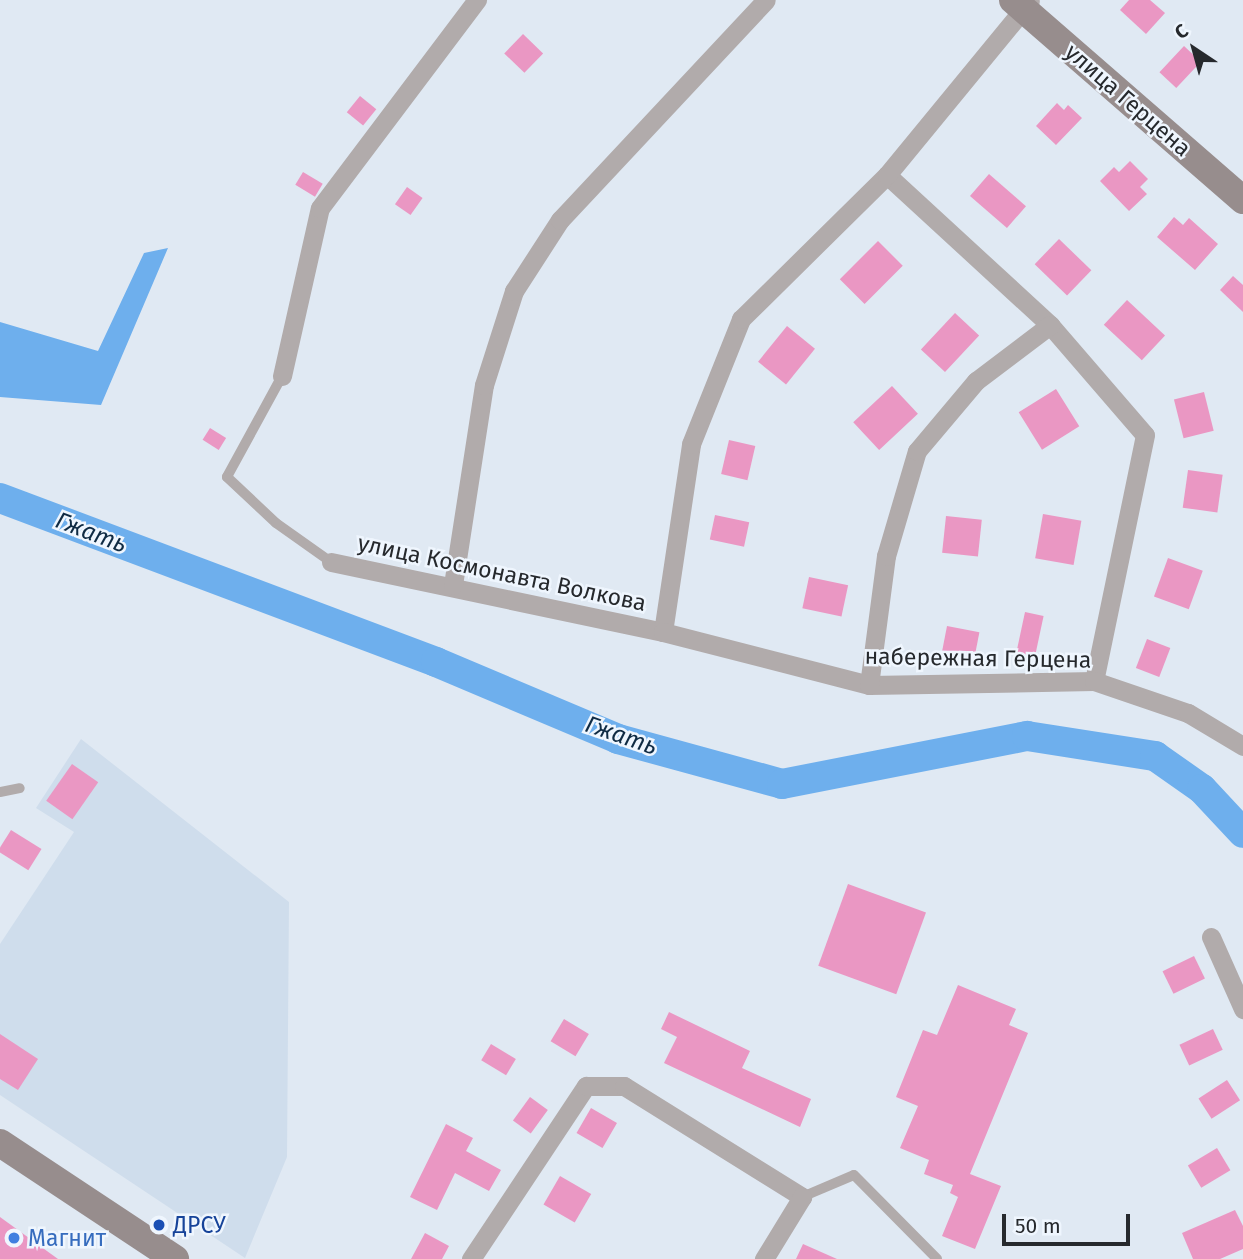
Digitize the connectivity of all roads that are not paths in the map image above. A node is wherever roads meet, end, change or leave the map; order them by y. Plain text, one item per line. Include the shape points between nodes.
1 (477, 0) edge
2 (766, 0) edge
3 (1022, 3) edge
4 (887, 174) junction
5 (1243, 200) edge
6 (1049, 325) junction
7 (282, 376) joint
8 (331, 562) joint
9 (453, 585) junction
10 (663, 632) junction
11 (1094, 681) junction
12 (869, 685) junction
13 (1243, 746) edge
14 (20, 788) dead end
15 (0, 792) edge
16 (1211, 936) dead end
17 (1243, 1009) edge
18 (2, 1150) edge
19 (802, 1197) junction
20 (161, 1256) edge
21 (471, 1259) edge
22 (764, 1259) edge
23 (937, 1259) edge

1 - 7 street via 320,208
2 - 9 street via 560,220 514,291 484,385
3 - 4 street, улица Космонавта Волкова
3 - 5 street, улица Герцена
4 - 6 street
4 - 10 street, улица Космонавта Волкова via 741,319 691,444
6 - 11 street via 1144,435
6 - 12 street via 976,381 917,451 886,556
7 - 8 lane via 227,477 276,523
8 - 9 street, улица Космонавта Волкова
9 - 10 street, улица Космонавта Волкова
10 - 12 street, набережная Герцена
11 - 12 street, набережная Герцена
11 - 13 street, набережная Герцена via 1188,713
14 - 15 lane
16 - 17 street
18 - 20 street
19 - 21 street via 624,1086 586,1086
19 - 22 street
19 - 23 lane via 854,1175

